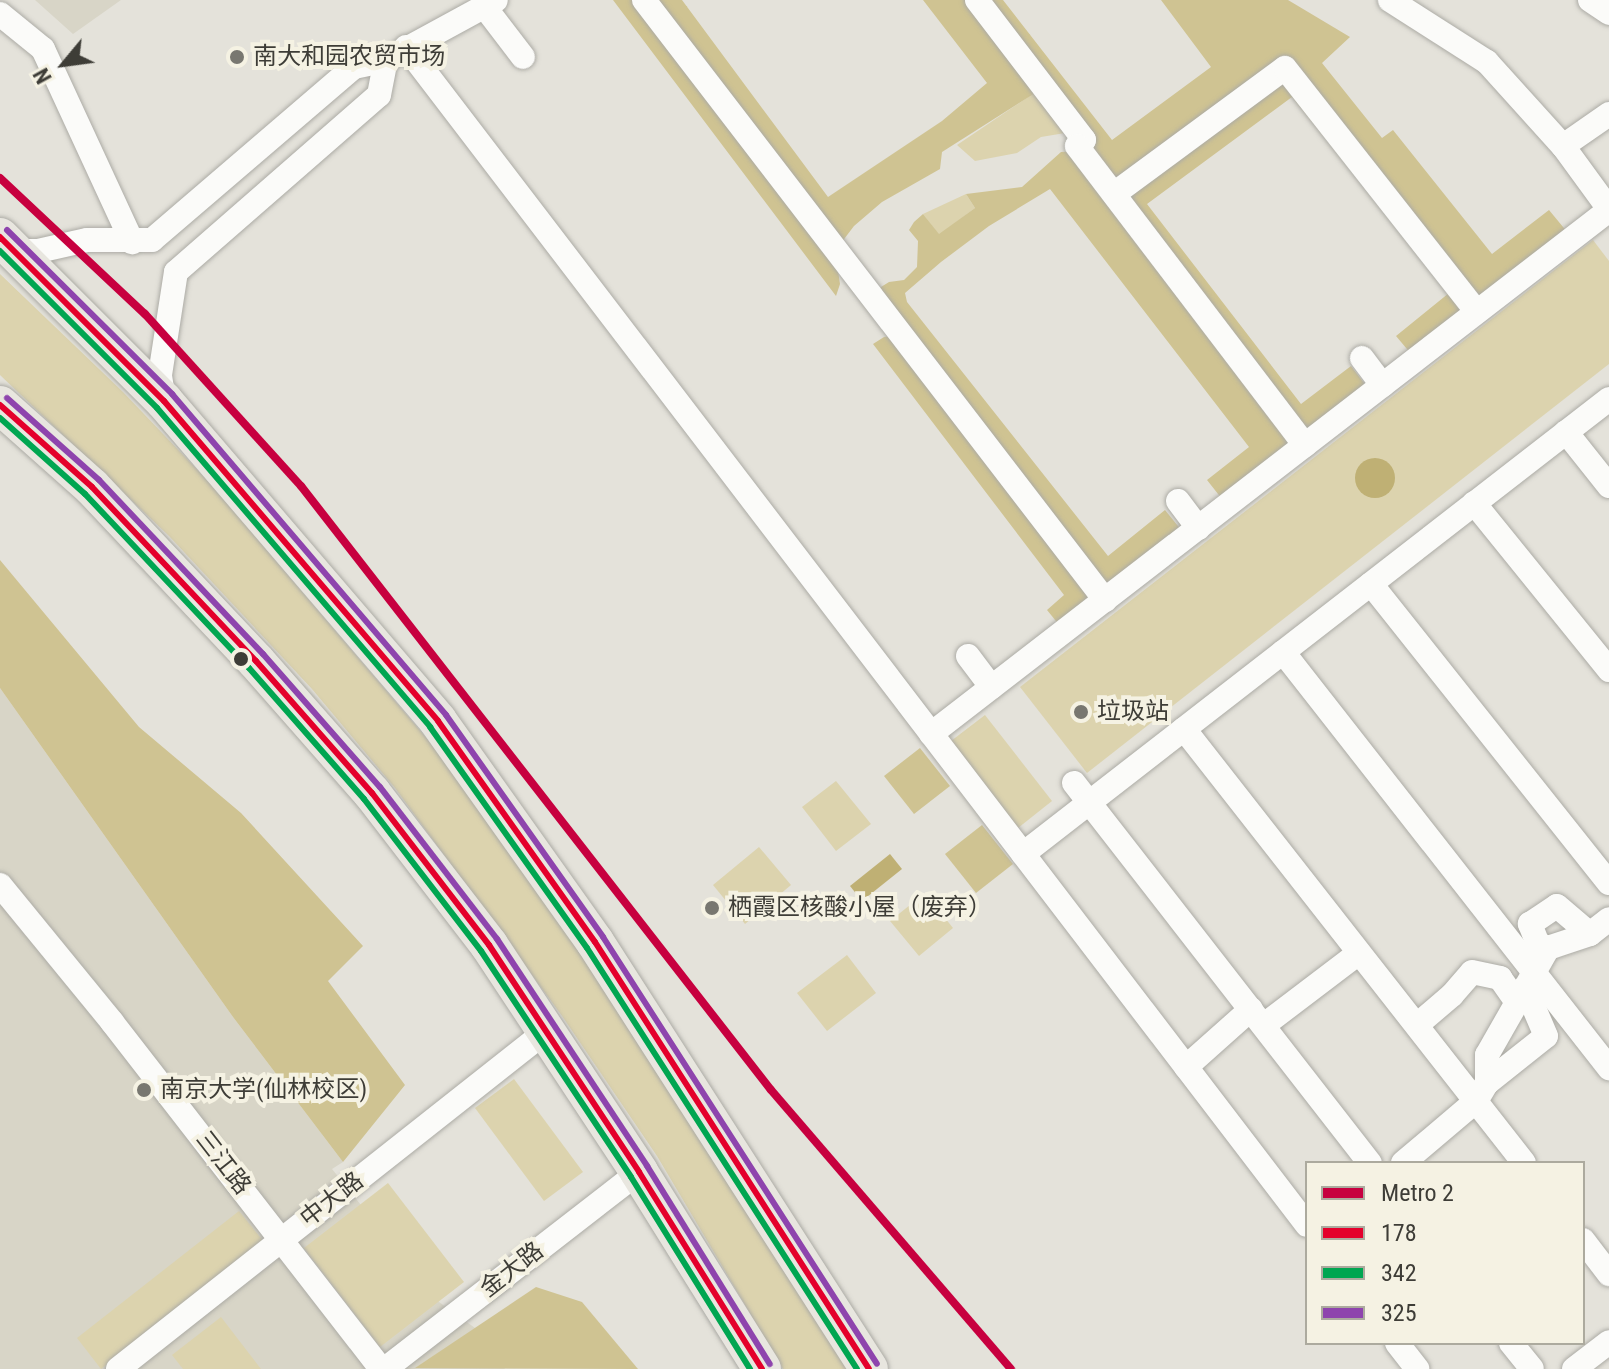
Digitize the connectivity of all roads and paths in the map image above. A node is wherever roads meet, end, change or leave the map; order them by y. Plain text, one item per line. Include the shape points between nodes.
1 (644, 0) edge
2 (977, 0) edge
3 (1590, 0) edge
4 (1400, 2) edge
5 (490, 3) edge
6 (1609, 13) edge
7 (0, 14) edge
8 (396, 53) junction
9 (523, 57) dead end
10 (1609, 114) edge
11 (1563, 146) junction
12 (1114, 194) junction
13 (1609, 210) edge
14 (132, 242) junction
15 (9, 244) edge
16 (1477, 312) junction
17 (1362, 358) dead end
18 (1382, 385) junction
19 (1609, 399) edge
20 (164, 401) junction
21 (0, 405) edge
22 (1566, 432) junction
23 (1305, 445) junction
24 (1609, 486) edge
25 (1178, 501) dead end
26 (1474, 503) junction
27 (1198, 528) junction
28 (1371, 584) junction
29 (1105, 600) junction
30 (1283, 652) junction
31 (968, 656) dead end
32 (1609, 670) edge
33 (991, 687) junction
34 (1184, 729) junction
35 (931, 734) junction
36 (1081, 793) junction
37 (1023, 854) junction
38 (1609, 883) edge
39 (0, 885) edge
40 (1600, 926) edge
41 (1548, 948) junction
42 (1359, 953) junction
43 (1525, 987) junction
44 (1258, 1017) junction
45 (1417, 1025) junction
46 (545, 1032) junction
47 (1186, 1067) junction
48 (1609, 1068) edge
49 (1482, 1092) junction
50 (1368, 1161) edge
51 (1405, 1161) edge
52 (1523, 1161) edge
53 (639, 1172) junction
54 (1305, 1222) edge
55 (281, 1240) junction
56 (1585, 1243) edge
57 (1609, 1274) edge
58 (1609, 1342) edge
59 (1399, 1345) edge
60 (1513, 1345) edge
61 (118, 1369) edge
62 (383, 1369) edge
63 (762, 1369) edge
64 (869, 1369) edge
65 (1417, 1369) edge
66 (1532, 1369) edge
67 (1574, 1369) edge

1 - 29 street
2 - 12 street via 1084,140 1077,146
3 - 6 street
4 - 11 street via 1487,62
5 - 8 street
5 - 9 street
7 - 14 street via 43,49
8 - 14 street via 354,67 152,240
8 - 20 street via 379,95 176,272 160,375
8 - 35 street
10 - 11 street
11 - 13 street
12 - 16 street via 1285,68
12 - 23 street
13 - 16 street
14 - 15 street via 87,240 38,251
15 - 20 main road
16 - 18 street
17 - 18 street
18 - 23 street
19 - 22 street
20 - 64 main road via 438,721 595,942
21 - 46 main road via 92,487 361,781 489,945
22 - 24 street
22 - 26 street
23 - 27 street
25 - 27 street
26 - 28 street
26 - 32 street
27 - 29 street
28 - 30 street
28 - 38 street
29 - 33 street
30 - 34 street
30 - 43 street
31 - 33 street
33 - 35 street
34 - 36 street
34 - 42 street
35 - 37 street
36 - 37 street
36 - 44 street
37 - 47 street
39 - 55 street, 三江路
40 - 41 street
40 - 41 street via 1557,906 1530,924 1538,944
41 - 43 street
42 - 44 street
42 - 45 street
43 - 45 street via 1472,972
43 - 48 street
43 - 49 street via 1487,1055
43 - 49 street via 1546,1036
44 - 47 street
44 - 50 street
45 - 49 street
46 - 53 main road
46 - 55 street, 中大路
47 - 54 street
49 - 51 street
49 - 52 street
53 - 62 street, 金大路
53 - 63 main road
55 - 61 street, 中大路
55 - 62 street, 三江路
56 - 57 street
58 - 67 street
59 - 65 street
60 - 66 street

